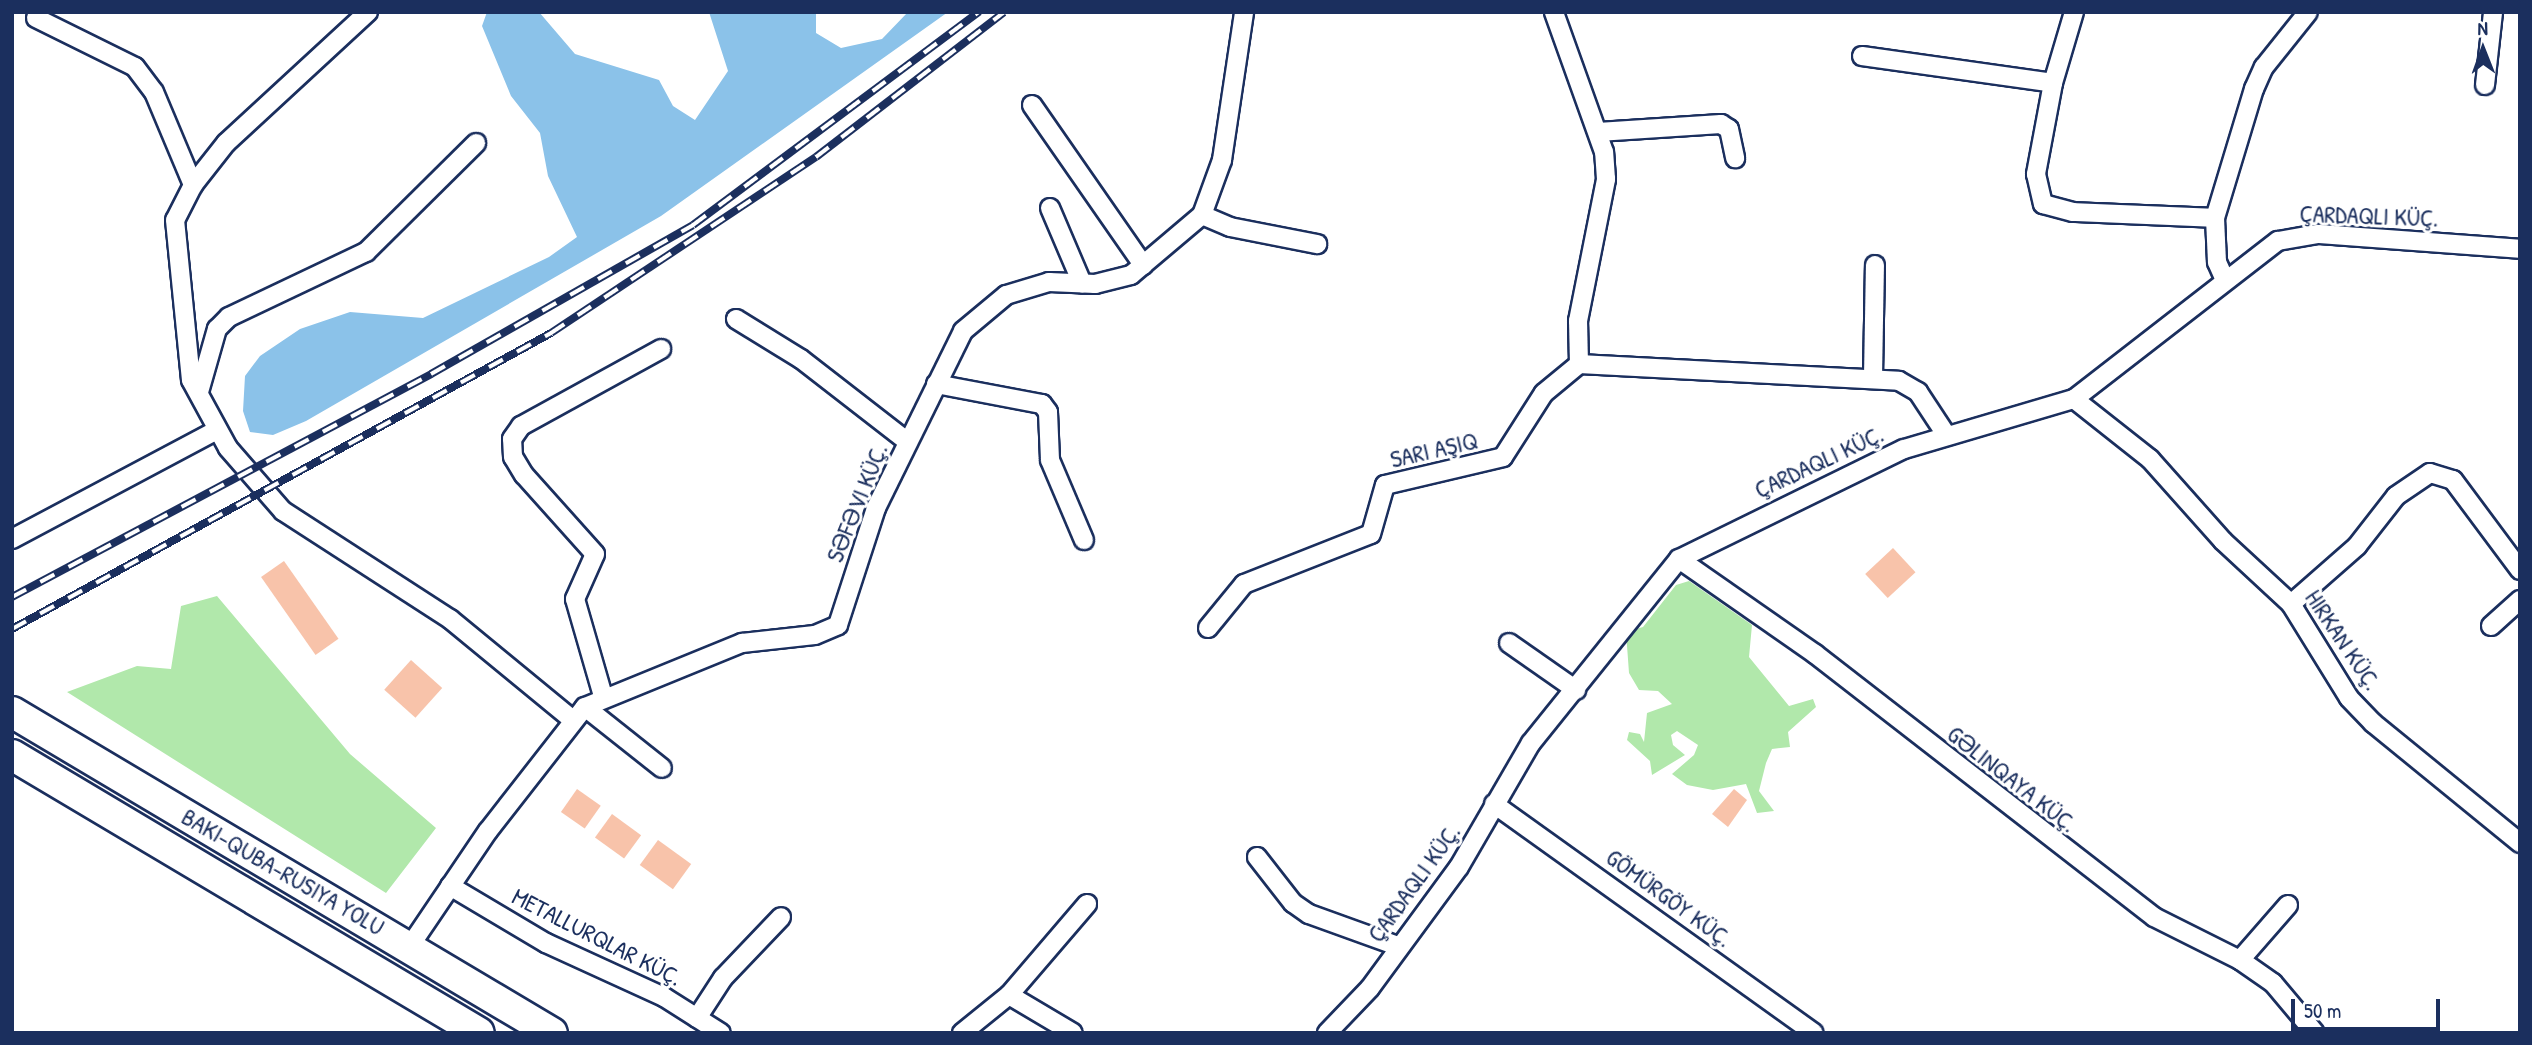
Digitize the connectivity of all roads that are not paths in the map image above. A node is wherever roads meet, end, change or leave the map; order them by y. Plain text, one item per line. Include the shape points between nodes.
1 (369, 12) edge
2 (1244, 12) edge
3 (1554, 12) edge
4 (2074, 12) edge
5 (2308, 12) edge
6 (2493, 12) edge
7 (36, 18) dead end
8 (1862, 56) dead end
9 (2053, 83) junction
10 (2485, 85) dead end
11 (1032, 104) dead end
12 (1598, 132) junction
13 (476, 143) dead end
14 (1735, 158) dead end
15 (192, 185) junction
16 (1050, 208) dead end
17 (1202, 215) junction
18 (2216, 218) junction
19 (1317, 244) dead end
20 (2520, 249) edge
21 (1143, 265) junction
22 (1875, 265) dead end
23 (2225, 280) junction
24 (1082, 283) junction
25 (736, 319) dead end
26 (661, 349) dead end
27 (1579, 364) junction
28 (1873, 377) junction
29 (936, 384) junction
30 (200, 392) junction
31 (2074, 399) junction
32 (217, 430) junction
33 (1945, 433) junction
34 (908, 442) junction
35 (12, 539) edge
36 (1084, 540) dead end
37 (1679, 559) junction
38 (2520, 570) edge
39 (2520, 600) edge
40 (2291, 604) junction
41 (2491, 626) dead end
42 (1208, 628) dead end
43 (1509, 643) dead end
44 (1576, 690) junction
45 (603, 696) junction
46 (12, 712) edge
47 (579, 713) junction
48 (12, 755) edge
49 (662, 768) dead end
50 (1494, 804) junction
51 (2520, 842) edge
52 (1257, 857) dead end
53 (450, 886) junction
54 (1087, 904) dead end
55 (2288, 905) dead end
56 (780, 917) dead end
57 (411, 946) junction
58 (1398, 946) junction
59 (2240, 960) junction
60 (1009, 995) junction
61 (697, 1018) junction
62 (479, 1033) edge
63 (552, 1033) edge
64 (721, 1033) edge
65 (962, 1033) edge
66 (1073, 1033) edge
67 (1327, 1033) edge
68 (1814, 1033) edge
69 (2315, 1033) edge

1 - 15 street via 226,143
2 - 17 street, SƏFƏVI KÜÇ. via 1222,160
3 - 12 street
4 - 9 street
5 - 18 street via 2264,67
6 - 10 street
7 - 15 street via 135,67 154,92
8 - 9 street
9 - 18 street via 2036,174 2043,204 2073,212
11 - 21 street
12 - 14 street via 1721,124 1729,129
12 - 27 street via 1606,189 1578,321
13 - 30 street via 366,252 229,317 217,329
15 - 30 street via 175,220 188,359
16 - 24 street
17 - 19 street via 1230,227
17 - 21 street, SƏFƏVI KÜÇ.
18 - 23 street via 2217,262
20 - 23 street via 2297,235 2278,242
21 - 24 street, SƏFƏVI KÜÇ. via 1113,282
22 - 28 street
23 - 31 street
24 - 29 street, SƏFƏVI KÜÇ. via 1049,282 1006,295 982,309 963,331
25 - 34 street via 800,359
26 - 45 street via 521,426 512,439 513,457 524,475 596,554 575,599
27 - 28 street
27 - 42 street via 1544,393 1503,457 1385,485 1371,534 1244,584
28 - 33 street via 1899,381 1918,393
29 - 34 street, SƏFƏVI KÜÇ.
29 - 36 street via 1042,404 1048,412 1050,460
30 - 32 street
31 - 33 street
31 - 40 street, HIRKAN KÜÇ. via 2150,459 2222,541
32 - 35 street
32 - 47 street via 284,511 450,619
33 - 37 street via 1715,537
34 - 45 street, SƏFƏVI KÜÇ. via 864,538 838,625 815,635 742,643
37 - 44 street via 1649,590
37 - 59 street, GƏLINQAYA KÜÇ. via 1815,654 2154,917
38 - 40 street via 2453,480 2430,473 2396,496 2357,546
39 - 41 street
40 - 51 street, HIRKAN KÜÇ. via 2349,698
43 - 44 street
44 - 50 street via 1531,743
45 - 47 street, SƏFƏVI KÜÇ.
46 - 57 highway
47 - 49 street
47 - 53 street, SƏFƏVI KÜÇ.
48 - 62 highway
50 - 58 street via 1459,867
50 - 68 street, GÖMÜRGÖY KÜÇ.
52 - 58 street via 1293,903 1309,914
53 - 57 street, SƏFƏVI KÜÇ.
53 - 61 street, METALLURQLAR KÜÇ. via 546,943 632,980
54 - 60 street
55 - 59 street
56 - 61 street via 723,978
57 - 63 highway
58 - 67 street via 1370,988
59 - 69 street, GƏLINQAYA KÜÇ. via 2273,983
60 - 65 street
60 - 66 street
61 - 64 street, METALLURQLAR KÜÇ.

